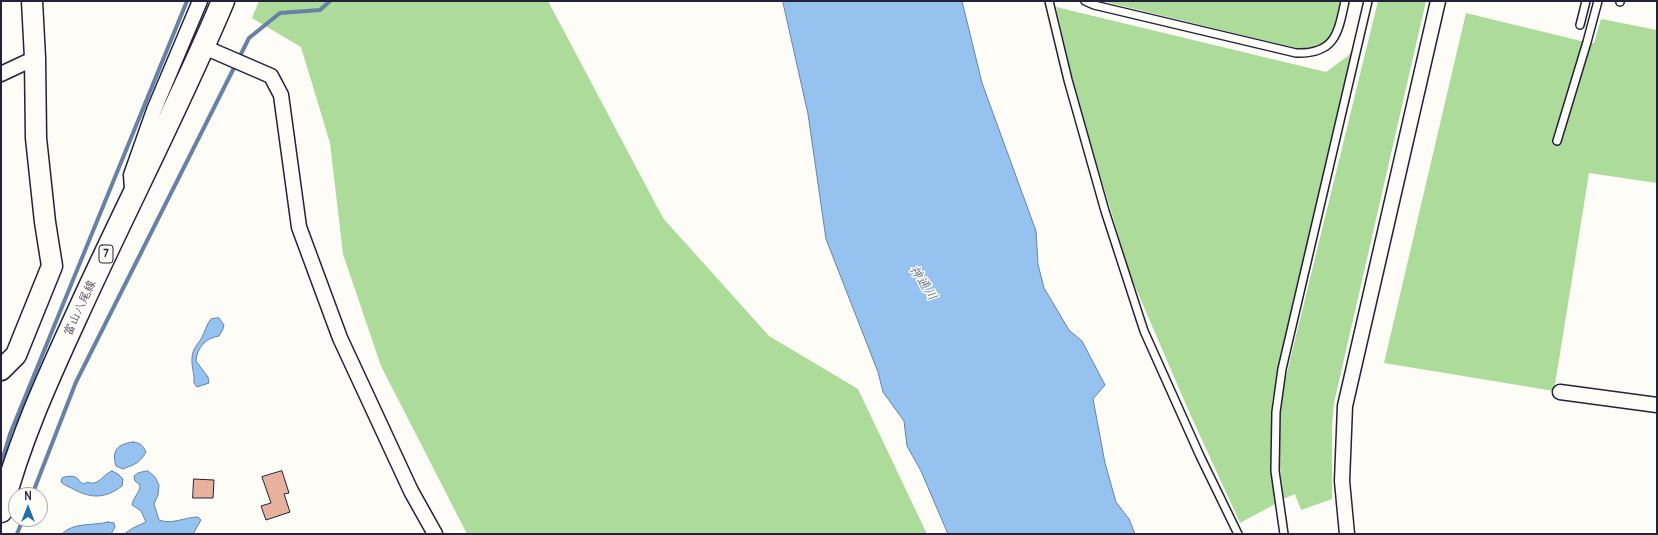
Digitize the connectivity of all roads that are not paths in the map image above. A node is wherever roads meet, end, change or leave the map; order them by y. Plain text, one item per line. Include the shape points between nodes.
1 (32, 1) edge
2 (200, 1) edge
3 (223, 1) edge
4 (1049, 1) edge
5 (1085, 1) edge
6 (1345, 1) edge
7 (1368, 1) edge
8 (1438, 1) edge
9 (1586, 1) edge
10 (1598, 1) edge
11 (1580, 25) dead end
12 (204, 47) junction
13 (35, 58) junction
14 (1, 74) edge
15 (1557, 141) dead end
16 (132, 197) junction
17 (1, 370) edge
18 (1560, 392) dead end
19 (1657, 405) edge
20 (1, 511) edge
21 (435, 534) edge
22 (1238, 534) edge
23 (1284, 534) edge
24 (1347, 534) edge

1 - 13 street
2 - 16 street via 154,110 131,175
3 - 12 main road, 富山八尾線 / 7
4 - 22 lane via 1105,211 1144,331
5 - 6 lane via 1308,54 1319,51 1331,43 1338,29
7 - 23 lane via 1281,376 1276,412 1275,471
8 - 24 street via 1345,406 1342,481
9 - 11 lane
10 - 15 lane
12 - 16 main road, 富山八尾線 / 7
12 - 21 street via 271,76 281,95 299,227 340,338 410,491
13 - 14 street
13 - 17 street via 36,138 52,266 16,355
16 - 20 main road, 富山八尾線 / 7 via 42,392 8,483
18 - 19 street

